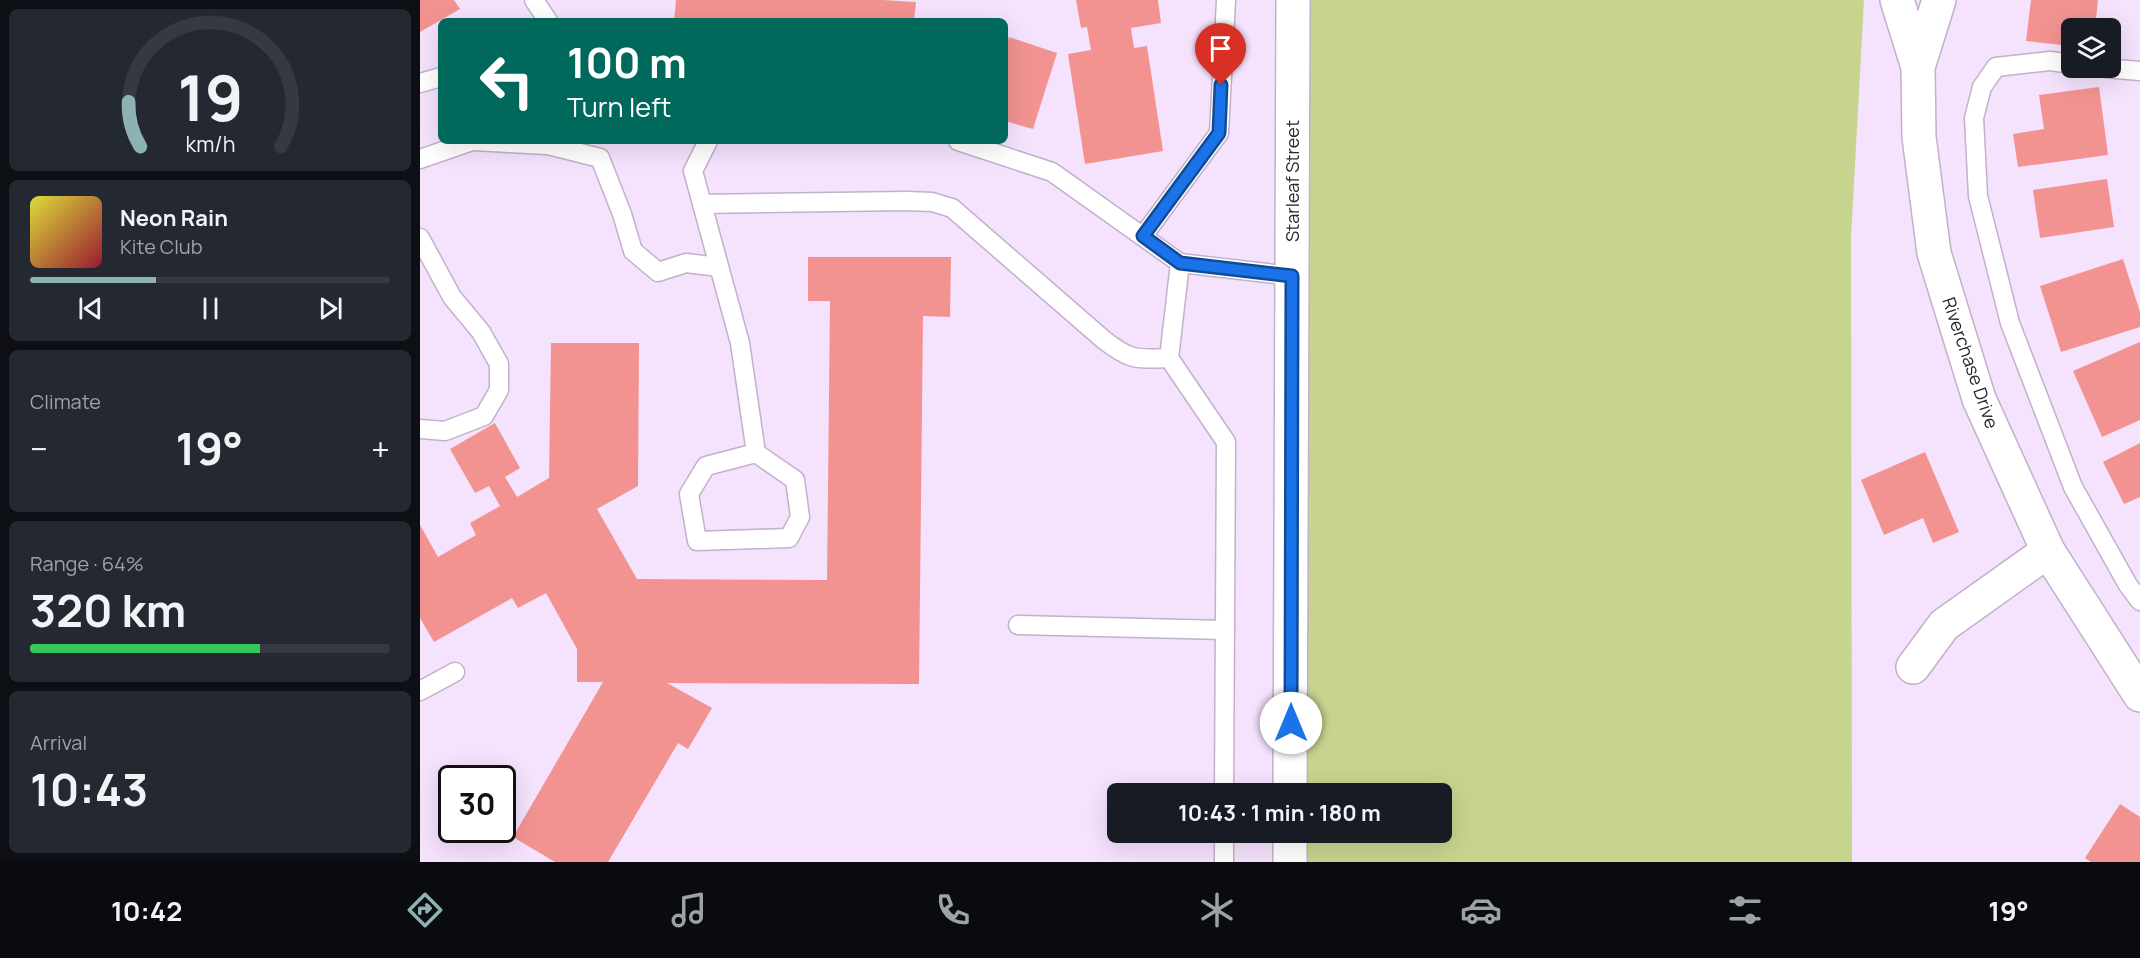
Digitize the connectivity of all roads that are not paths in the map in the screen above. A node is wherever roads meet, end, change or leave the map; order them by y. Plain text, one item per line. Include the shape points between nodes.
1 (534, 0) edge
2 (1226, 0) edge
3 (1293, 0) edge
4 (1897, 0) edge
5 (1939, 0) edge
6 (546, 18) edge
7 (2061, 62) edge
8 (1918, 67) junction
9 (2121, 69) edge
10 (2140, 71) edge
11 (438, 78) edge
12 (420, 83) edge
13 (464, 144) edge
14 (529, 144) edge
15 (706, 144) edge
16 (967, 144) edge
17 (420, 159) edge
18 (702, 204) junction
19 (1143, 236) junction
20 (420, 238) edge
21 (1180, 263) junction
22 (719, 267) junction
23 (1292, 276) junction
24 (1169, 358) junction
25 (420, 429) edge
26 (756, 453) junction
27 (2048, 551) junction
28 (2140, 601) edge
29 (1018, 625) dead end
30 (1225, 630) junction
31 (1913, 667) dead end
32 (455, 672) dead end
33 (420, 691) edge
34 (2140, 695) edge
35 (1224, 783) edge
36 (1290, 783) edge
37 (1224, 843) edge
38 (1290, 843) edge
39 (1224, 862) edge
40 (1290, 862) edge

1 - 6 lane
2 - 19 lane via 1219,133
3 - 23 street, Starleaf Street
4 - 8 street, Riverchase Drive
5 - 8 street, Riverchase Drive
7 - 28 lane via 1996,67 1982,87 1974,118 1978,196 2010,323 2073,487
8 - 27 street, Riverchase Drive via 1919,137 1934,253 1978,399
9 - 10 lane
11 - 12 lane
13 - 17 lane
14 - 22 lane via 600,159 633,251 658,272 686,264
15 - 18 lane via 693,171
16 - 19 lane via 1052,172
18 - 22 lane
18 - 24 lane via 907,201 952,208 1124,355
19 - 21 lane
20 - 25 lane via 452,297 481,332 499,364 499,390 484,416 445,431
21 - 23 lane
21 - 24 lane
22 - 26 lane via 740,343
23 - 36 street, Starleaf Street
24 - 30 lane via 1226,442
26 - 26 lane via 795,480 800,517 789,538 697,541 689,494 706,466
27 - 31 street via 1944,625
27 - 34 street, Riverchase Drive
29 - 30 lane
30 - 35 lane
32 - 33 lane
37 - 39 lane
38 - 40 street

